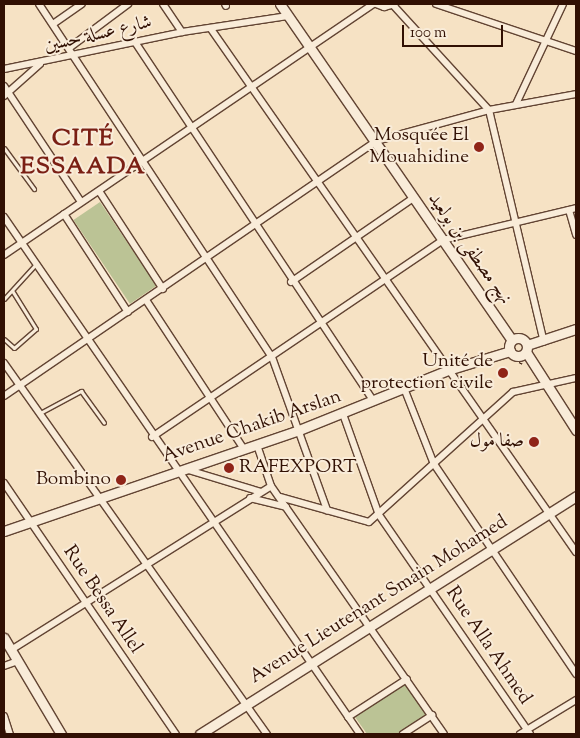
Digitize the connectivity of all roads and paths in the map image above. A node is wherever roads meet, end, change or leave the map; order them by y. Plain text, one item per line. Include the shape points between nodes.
1 (39, 4) edge
2 (82, 4) edge
3 (128, 4) edge
4 (163, 4) edge
5 (280, 4) edge
6 (377, 4) edge
7 (436, 4) edge
8 (564, 4) edge
9 (394, 5) edge
10 (288, 16) junction
11 (53, 24) junction
12 (211, 29) junction
13 (182, 32) junction
14 (546, 40) junction
15 (135, 42) junction
16 (69, 48) junction
17 (309, 48) junction
18 (576, 51) edge
19 (74, 57) junction
20 (40, 64) junction
21 (4, 69) edge
22 (4, 86) edge
23 (252, 87) junction
24 (576, 94) edge
25 (6, 95) edge
26 (516, 104) junction
27 (489, 110) junction
28 (191, 126) junction
29 (376, 141) junction
30 (4, 148) edge
31 (141, 162) junction
32 (318, 181) junction
33 (34, 189) dead end
34 (99, 191) junction
35 (413, 198) junction
36 (81, 202) junction
37 (576, 208) edge
38 (569, 210) junction
39 (64, 214) junction
40 (4, 216) edge
41 (517, 222) junction
42 (254, 227) junction
43 (353, 235) junction
44 (576, 235) edge
45 (443, 240) junction
46 (21, 243) junction
47 (4, 255) edge
48 (208, 259) junction
49 (35, 265) junction
50 (386, 280) junction
51 (290, 282) junction
52 (163, 289) junction
53 (13, 292) junction
54 (4, 300) edge
55 (146, 300) junction
56 (128, 312) junction
57 (320, 324) junction
58 (576, 329) edge
59 (4, 339) edge
60 (85, 340) junction
61 (512, 340) junction
62 (544, 342) junction
63 (510, 351) junction
64 (524, 351) junction
65 (272, 357) junction
66 (4, 363) edge
67 (448, 370) junction
68 (576, 378) edge
69 (546, 384) junction
70 (20, 386) junction
71 (404, 388) junction
72 (4, 396) edge
73 (211, 399) junction
74 (372, 400) junction
75 (40, 413) junction
76 (342, 414) junction
77 (484, 419) junction
78 (104, 423) dead end
79 (299, 430) junction
80 (576, 430) edge
81 (152, 437) junction
82 (257, 445) junction
83 (244, 449) junction
84 (434, 464) junction
85 (179, 470) junction
86 (4, 483) edge
87 (271, 486) junction
88 (261, 492) junction
89 (100, 495) junction
90 (576, 496) edge
91 (280, 497) junction
92 (250, 498) junction
93 (286, 507) junction
94 (327, 510) junction
95 (549, 513) junction
96 (379, 515) junction
97 (31, 521) junction
98 (212, 522) junction
99 (4, 531) edge
100 (489, 550) junction
101 (576, 552) edge
102 (147, 563) junction
103 (430, 588) junction
104 (86, 602) junction
105 (370, 624) junction
106 (4, 638) edge
107 (11, 650) junction
108 (18, 661) junction
109 (309, 662) junction
110 (4, 666) edge
111 (576, 674) edge
112 (406, 679) junction
113 (576, 700) edge
114 (245, 703) junction
115 (432, 715) junction
116 (4, 716) edge
117 (348, 717) junction
118 (528, 732) edge
119 (10, 734) edge
120 (61, 734) edge
121 (176, 734) edge
122 (200, 734) edge
123 (267, 734) edge
124 (360, 734) edge
125 (403, 734) edge
126 (444, 734) edge
127 (520, 734) edge

1 - 11 street
2 - 11 street
3 - 16 street
4 - 13 street
5 - 10 main road, نهج مصطفى بن بولعيد
6 - 9 street
6 - 17 street
7 - 14 street
8 - 14 street
9 - 27 street
10 - 12 street, شارع عسلة حسين
10 - 17 main road, نهج مصطفى بن بولعيد
11 - 16 street
12 - 13 street, شارع عسلة حسين
12 - 23 street
13 - 15 street, شارع عسلة حسين
14 - 18 street
14 - 26 street
15 - 19 street, شارع عسلة حسين
15 - 28 street
16 - 19 street
17 - 23 street
17 - 29 main road, نهج مصطفى بن بولعيد
19 - 20 street, شارع عسلة حسين
19 - 31 street
20 - 21 street, شارع عسلة حسين
20 - 25 street
22 - 25 street
23 - 28 street
23 - 32 street
24 - 26 street
25 - 36 street
26 - 27 street
27 - 29 street
27 - 41 street
28 - 31 street
28 - 42 street
29 - 32 street
29 - 35 main road, نهج مصطفى بن بولعيد
30 - 33 lane
31 - 34 street
31 - 48 street
32 - 42 street
32 - 43 street
34 - 36 street
34 - 52 street
35 - 43 street
35 - 45 main road, نهج مصطفى بن بولعيد
36 - 39 street
37 - 38 street
38 - 41 street
38 - 44 street
39 - 46 street
39 - 56 street
40 - 46 street
41 - 45 street
41 - 62 street
42 - 48 street
42 - 51 street
43 - 50 street
43 - 51 street
45 - 50 street
45 - 61 main road, نهج مصطفى بن بولعيد
46 - 47 street
46 - 49 street
48 - 52 street
48 - 65 street
49 - 53 lane
49 - 60 street
50 - 57 street
50 - 67 street
51 - 57 street
52 - 55 street
53 - 54 lane
53 - 59 lane via 36,329 14,348
55 - 56 street
55 - 73 street
56 - 60 street
57 - 65 street
57 - 74 street
58 - 62 main road
60 - 70 street
60 - 81 street
61 - 63 main road
61 - 64 main road via 520,338
62 - 64 main road
63 - 64 main road
63 - 67 main road, Avenue Chakib Arslan
64 - 69 main road
65 - 73 street
65 - 79 street
66 - 70 street
67 - 71 main road, Avenue Chakib Arslan
67 - 77 street
68 - 69 street
69 - 77 street via 513,392
69 - 80 main road
70 - 72 street
70 - 75 street
71 - 74 main road, Avenue Chakib Arslan
71 - 84 street
73 - 81 street
73 - 83 street
74 - 76 main road, Avenue Chakib Arslan
75 - 78 lane via 81,391
75 - 89 street
76 - 79 main road, Avenue Chakib Arslan
76 - 96 street, Rue Alla Ahmed
77 - 84 street
77 - 95 street
79 - 82 main road, Avenue Chakib Arslan
79 - 94 street
81 - 85 street
82 - 83 main road, Avenue Chakib Arslan
82 - 87 street
83 - 85 main road, Avenue Chakib Arslan
84 - 96 street
84 - 100 street
85 - 88 street
85 - 89 main road, Avenue Chakib Arslan
85 - 98 street
86 - 97 street, Rue Bessa Allel
87 - 88 street
87 - 91 street
88 - 92 street
89 - 97 main road, Avenue Chakib Arslan
89 - 102 street
90 - 95 main road, Avenue Lieutenant Smain Mohamed
91 - 93 street
91 - 94 street
92 - 93 street
92 - 98 street
93 - 105 street
94 - 96 street via 366,522
95 - 100 main road, Avenue Lieutenant Smain Mohamed
95 - 101 street
96 - 103 street, Rue Alla Ahmed
97 - 99 main road, Avenue Chakib Arslan
97 - 104 street, Rue Bessa Allel
98 - 102 street
98 - 109 street
100 - 103 main road, Avenue Lieutenant Smain Mohamed
100 - 111 street
102 - 104 street
102 - 114 street
103 - 105 main road, Avenue Lieutenant Smain Mohamed
103 - 118 street, Rue Alla Ahmed
104 - 107 street
104 - 121 street, Rue Bessa Allel
105 - 109 main road, Avenue Lieutenant Smain Mohamed
105 - 112 street
106 - 107 main road
107 - 108 main road
108 - 110 street
108 - 120 main road
109 - 114 main road, Avenue Lieutenant Smain Mohamed
109 - 117 street
112 - 115 street
112 - 117 street
113 - 118 street
114 - 122 main road, Avenue Lieutenant Smain Mohamed
114 - 123 street
115 - 125 street
115 - 126 street
116 - 119 street
117 - 124 street
118 - 127 street

